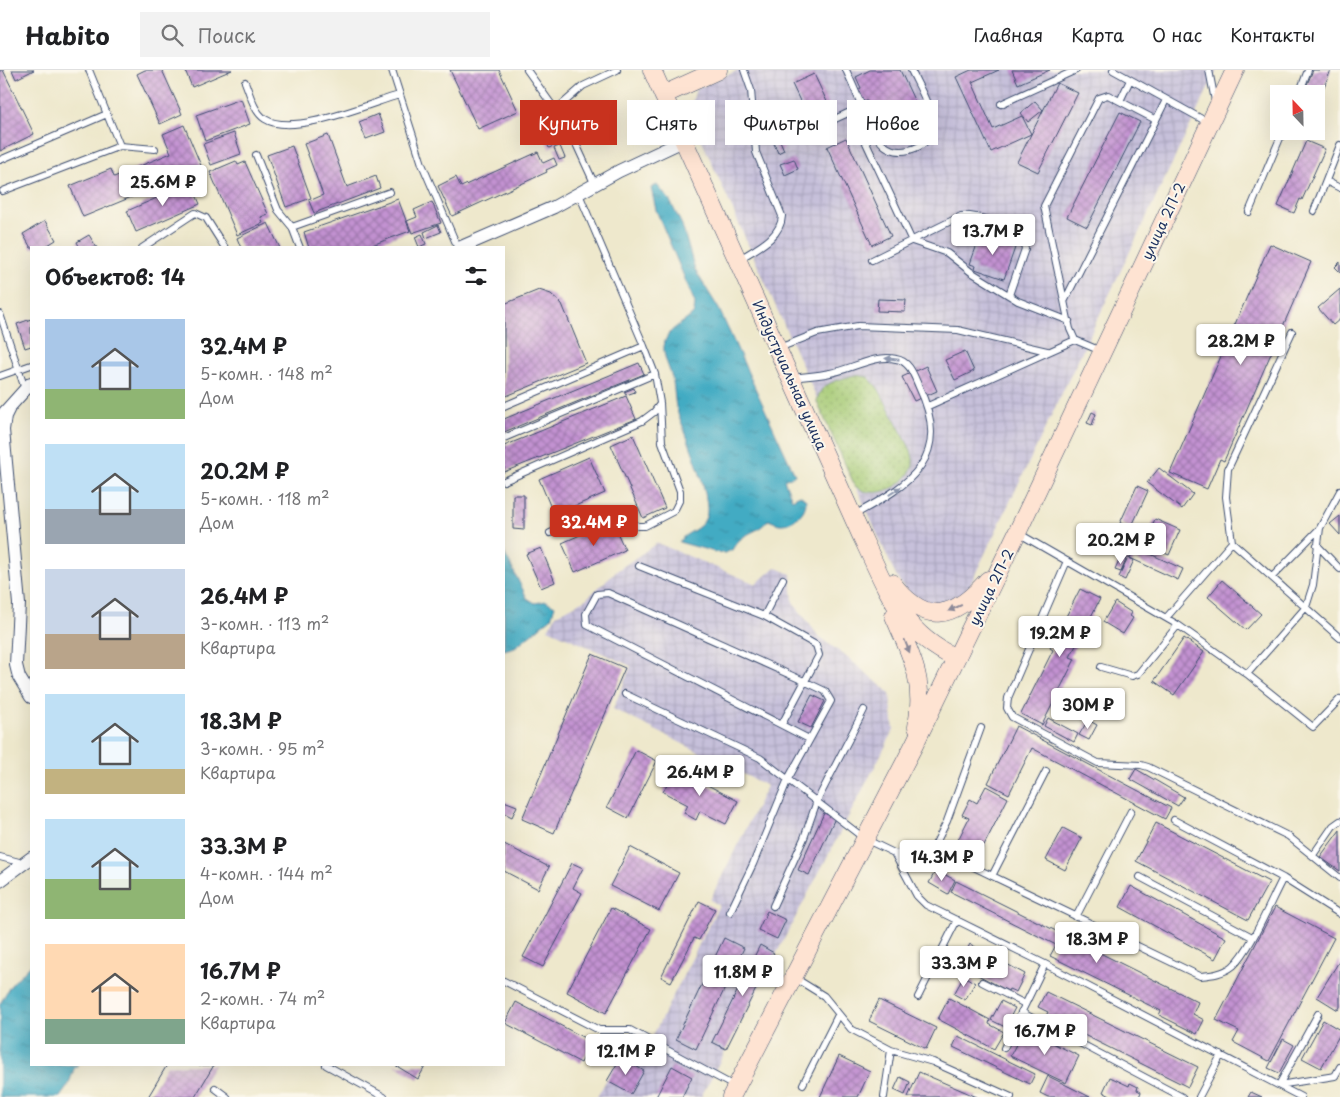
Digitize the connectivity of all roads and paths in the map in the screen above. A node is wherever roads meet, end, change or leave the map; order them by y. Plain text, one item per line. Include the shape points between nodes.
1 (89, 70) edge
2 (392, 70) edge
3 (527, 70) edge
4 (617, 70) edge
5 (652, 70) edge
6 (718, 70) edge
7 (744, 70) edge
8 (846, 70) edge
9 (911, 70) edge
10 (1076, 70) edge
11 (1308, 70) edge
12 (1112, 71) edge
13 (1210, 72) edge
14 (1227, 78) edge
15 (1130, 80) junction
16 (245, 82) dead end
17 (1302, 85) edge
18 (399, 95) junction
19 (663, 95) junction
20 (548, 100) edge
21 (567, 100) edge
22 (665, 100) edge
23 (860, 100) edge
24 (924, 100) edge
25 (1166, 100) junction
26 (1120, 101) junction
27 (1001, 104) dead end
28 (107, 114) junction
29 (1211, 119) junction
30 (1156, 120) junction
31 (1279, 140) edge
32 (577, 145) edge
33 (677, 145) edge
34 (684, 145) edge
35 (867, 145) edge
36 (885, 145) edge
37 (919, 145) edge
38 (1340, 145) edge
39 (120, 146) junction
40 (155, 150) dead end
41 (256, 155) dead end
42 (0, 160) edge
43 (1326, 181) junction
44 (595, 185) junction
45 (1340, 188) edge
46 (3, 191) dead end
47 (390, 192) dead end
48 (580, 194) junction
49 (1314, 210) dead end
50 (1249, 212) dead end
51 (292, 226) junction
52 (912, 241) junction
53 (145, 246) edge
54 (224, 246) edge
55 (299, 246) edge
56 (457, 246) edge
57 (463, 246) edge
58 (738, 260) junction
59 (872, 260) dead end
60 (1008, 295) junction
61 (1064, 300) junction
62 (0, 314) edge
63 (1069, 320) junction
64 (1292, 332) dead end
65 (1075, 340) junction
66 (644, 346) junction
67 (778, 348) junction
68 (1047, 351) junction
69 (1101, 351) junction
70 (30, 365) edge
71 (18, 370) junction
72 (655, 374) junction
73 (0, 376) edge
74 (791, 378) junction
75 (28, 387) edge
76 (660, 403) junction
77 (505, 406) edge
78 (928, 406) junction
79 (10, 408) junction
80 (0, 417) edge
81 (505, 438) edge
82 (505, 481) edge
83 (1340, 491) edge
84 (853, 516) junction
85 (1320, 528) junction
86 (1017, 533) junction
87 (550, 534) dead end
88 (862, 536) junction
89 (1232, 542) junction
90 (1317, 545) junction
91 (1067, 561) junction
92 (1002, 562) junction
93 (639, 566) dead end
94 (1340, 569) edge
95 (1272, 577) junction
96 (783, 579) dead end
97 (1306, 607) junction
98 (764, 616) junction
99 (1166, 618) junction
100 (1178, 624) junction
101 (1340, 638) edge
102 (956, 658) junction
103 (1101, 667) dead end
104 (1247, 674) junction
105 (806, 682) junction
106 (625, 694) dead end
107 (30, 695) edge
108 (1340, 699) edge
109 (864, 710) dead end
110 (782, 724) junction
111 (982, 728) dead end
112 (809, 739) junction
113 (914, 745) junction
114 (1046, 771) dead end
115 (788, 779) junction
116 (817, 801) junction
117 (1130, 811) dead end
118 (1174, 820) dead end
119 (1340, 822) edge
120 (865, 839) junction
121 (894, 853) junction
122 (930, 855) junction
123 (1312, 855) junction
124 (0, 857) edge
125 (28, 860) edge
126 (992, 876) junction
127 (1140, 877) dead end
128 (1283, 878) junction
129 (1340, 878) edge
130 (0, 880) edge
131 (773, 906) dead end
132 (730, 912) dead end
133 (1340, 914) edge
134 (1076, 917) junction
135 (957, 920) junction
136 (1252, 937) junction
137 (1046, 964) junction
138 (793, 976) junction
139 (505, 982) edge
140 (982, 982) dead end
141 (918, 997) dead end
142 (1025, 1004) junction
143 (1021, 1012) junction
144 (1318, 1014) dead end
145 (838, 1015) junction
146 (1004, 1048) dead end
147 (891, 1050) junction
148 (1221, 1055) junction
149 (328, 1066) edge
150 (1340, 1067) edge
151 (1337, 1076) edge
152 (803, 1084) dead end
153 (1279, 1085) junction
154 (215, 1088) dead end
155 (733, 1092) edge
156 (227, 1097) edge
157 (384, 1097) edge
158 (884, 1097) edge
159 (1010, 1097) edge
160 (1182, 1097) edge
161 (1199, 1097) edge
162 (1301, 1097) edge

1 - 28 lane
2 - 18 lane
3 - 20 lane
4 - 21 lane via 583,86
5 - 19 main road, Индустриальная улица
6 - 19 main road
7 - 58 lane via 751,90 756,152 782,216 778,233
8 - 23 lane
9 - 24 lane
10 - 27 lane
11 - 17 lane
12 - 15 lane
13 - 14 lane
13 - 29 lane via 1215,101
14 - 29 main road, улица 2П-2
15 - 25 lane
15 - 26 lane
16 - 18 lane via 259,114 286,125 323,118
18 - 56 lane via 422,164
19 - 22 main road, Индустриальная улица
25 - 29 lane
25 - 30 lane
26 - 30 lane
26 - 61 lane via 1108,95 1099,98 1044,206
28 - 39 lane
28 - 42 lane
29 - 69 main road, улица 2П-2
30 - 61 lane
31 - 50 lane
32 - 44 lane
33 - 44 street
34 - 58 main road, Индустриальная улица
35 - 52 lane
36 - 37 lane via 898,151
38 - 43 lane
39 - 40 lane
39 - 46 lane
41 - 51 lane via 278,210
43 - 45 lane
43 - 49 lane
44 - 48 street
47 - 51 lane
48 - 57 street
48 - 66 lane
51 - 55 lane
52 - 59 lane
52 - 60 lane via 947,253
52 - 60 lane via 968,215 1017,232 1025,249
53 - 54 lane via 195,213 206,218
58 - 67 main road, Индустриальная улица
60 - 63 lane
61 - 63 lane
62 - 71 lane
63 - 65 lane
64 - 89 lane via 1228,469 1226,497
65 - 68 lane
65 - 69 lane
66 - 72 lane
66 - 77 lane
67 - 68 lane via 817,333 858,326 958,330
67 - 74 main road, Индустриальная улица
68 - 78 lane
69 - 86 main road, улица 2П-2
70 - 71 lane
71 - 73 lane
71 - 75 lane
72 - 76 lane
72 - 81 lane
78 -> 74 lane via 910,368 897,359 884,358 830,373
74 - 84 main road, Индустриальная улица
75 - 79 street
76 - 82 lane via 642,421
76 - 87 lane via 662,442 680,491 674,511 645,526 638,526 611,512 603,513
84 -> 78 lane via 900,488 915,475 931,438 932,421
79 - 80 street
79 - 107 street via 5,416 4,430 19,604 16,665
83 - 85 lane
84 - 88 main road, Индустриальная улица
85 - 90 lane
85 - 95 lane
86 - 91 lane
86 - 92 main road, улица 2П-2
92 -> 88 main road via 973,597 960,607 935,613 922,610 901,594
88 - 102 main road, Индустриальная улица via 909,624 929,644
88 -> 113 main road via 919,681 920,708
89 - 95 lane
89 - 99 lane
90 - 94 lane
90 - 97 lane via 1313,585
91 - 99 lane
91 - 123 lane via 1008,698 1009,713 1018,721 1098,763 1148,767 1288,836
92 - 102 main road, улица 2П-2
93 - 98 lane
95 - 97 lane
96 - 98 lane
97 - 101 lane
97 - 104 lane
98 - 105 lane via 816,645 819,655
99 - 100 lane
100 - 103 lane via 1138,674 1132,676
100 - 104 lane
102 - 113 main road, улица 2П-2
104 - 108 lane via 1313,727
105 - 110 lane
105 - 110 lane via 608,593 597,594 586,614 588,625
105 - 112 lane via 825,691 830,702
106 - 115 lane via 760,758
109 - 116 lane
110 - 112 lane
111 - 122 lane via 947,822
112 - 115 lane
113 - 120 main road, улица 2П-2
114 - 126 lane
115 - 116 lane
115 - 132 lane
116 - 120 lane
116 - 131 lane
117 - 134 lane
118 - 128 lane
119 - 123 lane via 1333,826
120 - 121 lane
120 - 138 main road, улица 2П-2
121 - 122 lane
121 - 135 lane via 917,896 926,905
122 - 126 lane via 956,859
123 - 129 lane
124 - 125 lane
125 - 130 street
126 - 134 lane
127 - 136 lane
128 - 133 lane
128 - 136 lane
134 - 136 lane via 1200,976 1215,975 1232,966
135 - 137 lane
135 - 141 lane
137 - 142 lane
137 - 148 lane
138 - 145 lane via 824,996
138 - 155 main road, улица 2П-2
139 - 155 lane via 599,1030 630,1030
140 - 142 lane
142 - 143 lane
143 - 146 lane
143 - 160 lane
144 - 153 lane
145 - 147 lane via 851,1029
145 - 152 lane
147 - 158 lane
147 - 159 lane via 933,1062
148 - 153 lane
148 - 161 lane
149 - 157 lane
150 - 151 lane
151 - 153 lane
153 - 162 lane
154 - 156 lane

